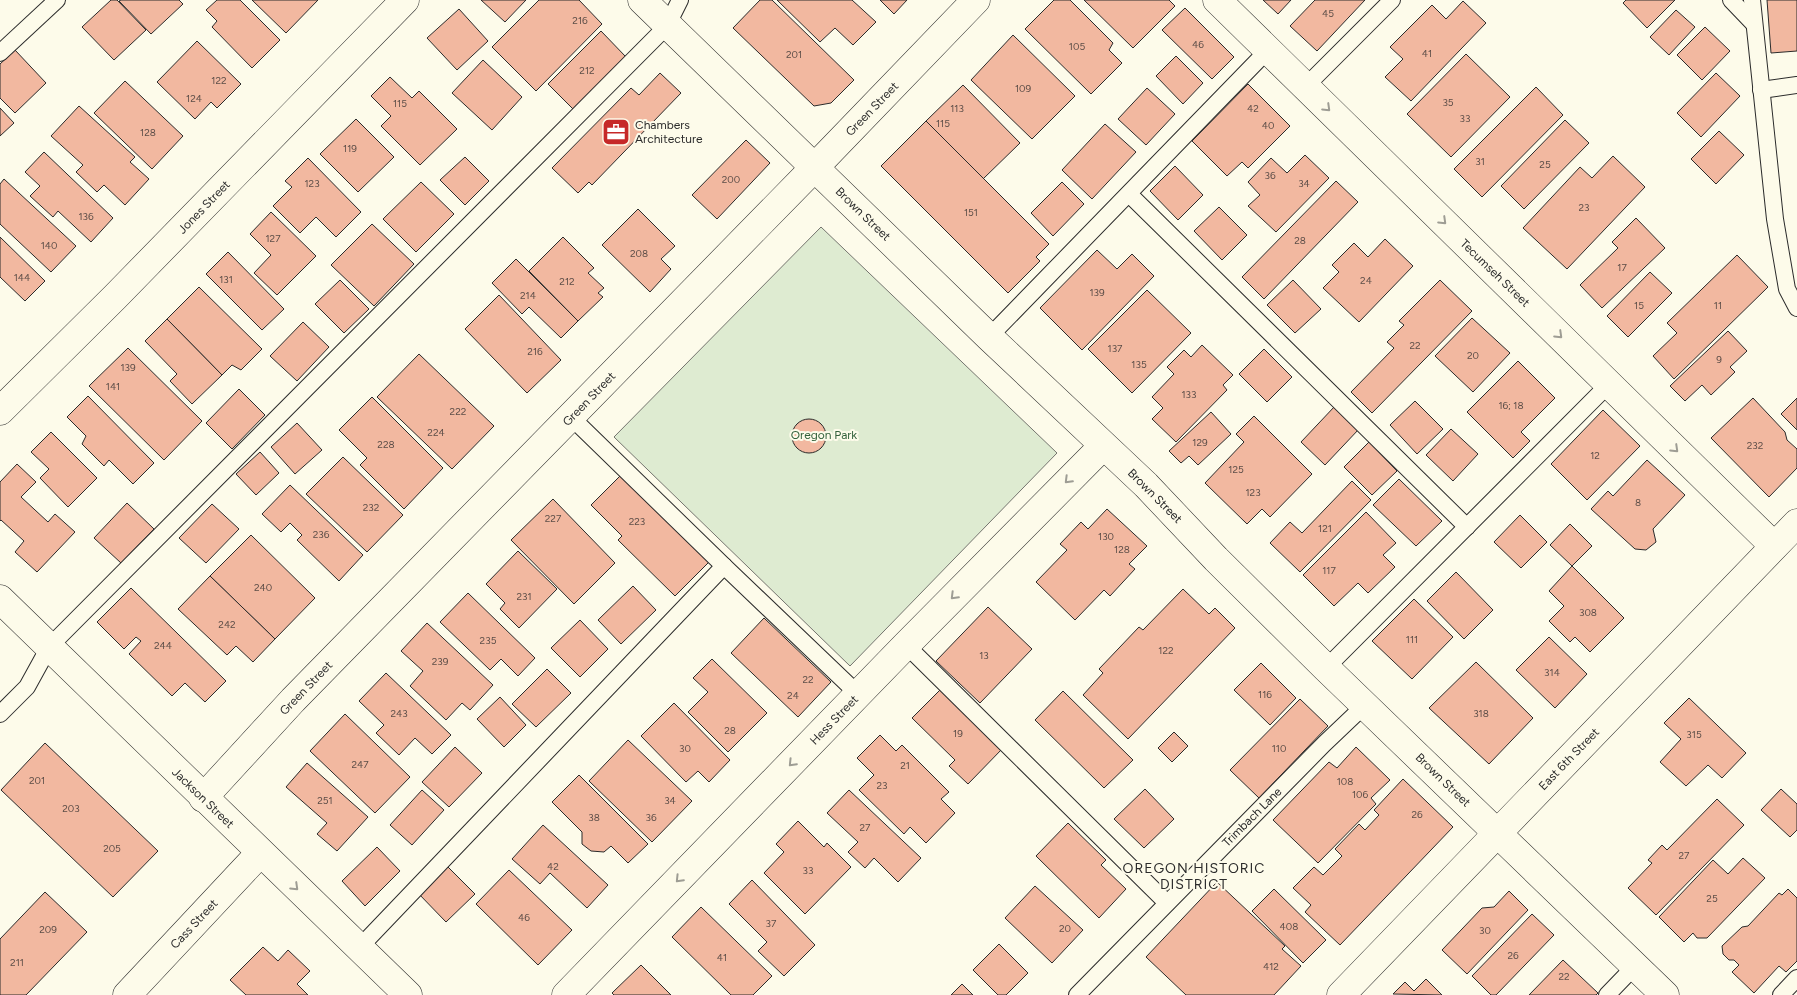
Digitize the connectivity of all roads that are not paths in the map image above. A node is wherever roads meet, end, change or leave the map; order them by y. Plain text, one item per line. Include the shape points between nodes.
1 (57, 0) edge
2 (405, 0) edge
3 (642, 0) edge
4 (680, 0) edge
5 (976, 0) edge
6 (1217, 0) edge
7 (1392, 0) edge
8 (1731, 0) edge
9 (1752, 0) edge
10 (1754, 24) junction
11 (667, 26) junction
12 (1268, 50) junction
13 (0, 53) edge
14 (1797, 85) edge
15 (1305, 86) junction
16 (1761, 90) junction
17 (815, 168) junction
18 (1129, 194) junction
19 (1797, 308) edge
20 (989, 337) junction
21 (1609, 384) junction
22 (0, 411) edge
23 (571, 417) junction
24 (1102, 446) junction
25 (1797, 522) edge
26 (1467, 527) junction
27 (1774, 546) junction
28 (724, 566) junction
29 (0, 599) edge
30 (906, 645) junction
31 (49, 647) junction
32 (1326, 668) junction
33 (858, 694) junction
34 (1364, 705) junction
35 (0, 714) edge
36 (203, 798) junction
37 (1498, 833) junction
38 (260, 853) junction
39 (1167, 903) junction
40 (359, 948) junction
41 (1635, 966) junction
42 (1797, 978) edge
43 (128, 995) edge
44 (408, 995) edge
45 (566, 995) edge
46 (1077, 995) edge
47 (1340, 995) edge
48 (1607, 995) edge
49 (1664, 995) edge
50 (1781, 995) edge

1 - 13 lane
2 - 22 street, Jones Street
3 - 11 street, Brown Street
4 - 11 lane
5 - 17 street, Green Street
6 - 12 street, Tecumseh Street
7 - 15 lane
8 - 10 lane
9 - 10 lane
10 - 16 lane
11 - 17 street, Brown Street
11 - 31 lane
12 - 15 street, Tecumseh Street
12 - 18 lane
14 - 16 lane
15 -> 21 street, Tecumseh Street
16 - 19 lane via 1775,218 1787,289
17 - 20 street, Brown Street
17 - 23 street, Green Street
18 - 20 lane
18 - 26 lane
20 - 24 street, Brown Street
21 - 26 lane
21 -> 27 street, Tecumseh Street
23 - 28 lane
23 - 36 street, Green Street via 300,693
24 -> 30 street, Hess Street
24 - 32 street, Brown Street via 1146,485
25 - 27 street, East 6th Street
26 - 32 lane
27 - 37 street, East 6th Street
28 - 33 lane
28 - 40 lane
29 - 31 street, Jackson Street
30 - 33 street, Hess Street
30 - 39 lane
31 - 35 lane via 27,687
31 - 36 street, Jackson Street
32 - 34 street, Brown Street
33 -> 45 street, Hess Street
34 - 37 street, Brown Street
34 - 39 lane, Trimbach Lane
36 - 38 street, Jackson Street
37 - 41 street, Brown Street
37 - 47 street, East 6th Street
38 -> 40 street, Jackson Street
38 - 43 street, Cass Street
39 - 46 lane, Trimbach Lane
40 - 44 street, Jackson Street
41 - 48 lane
41 - 49 street, Brown Street
42 - 50 lane

